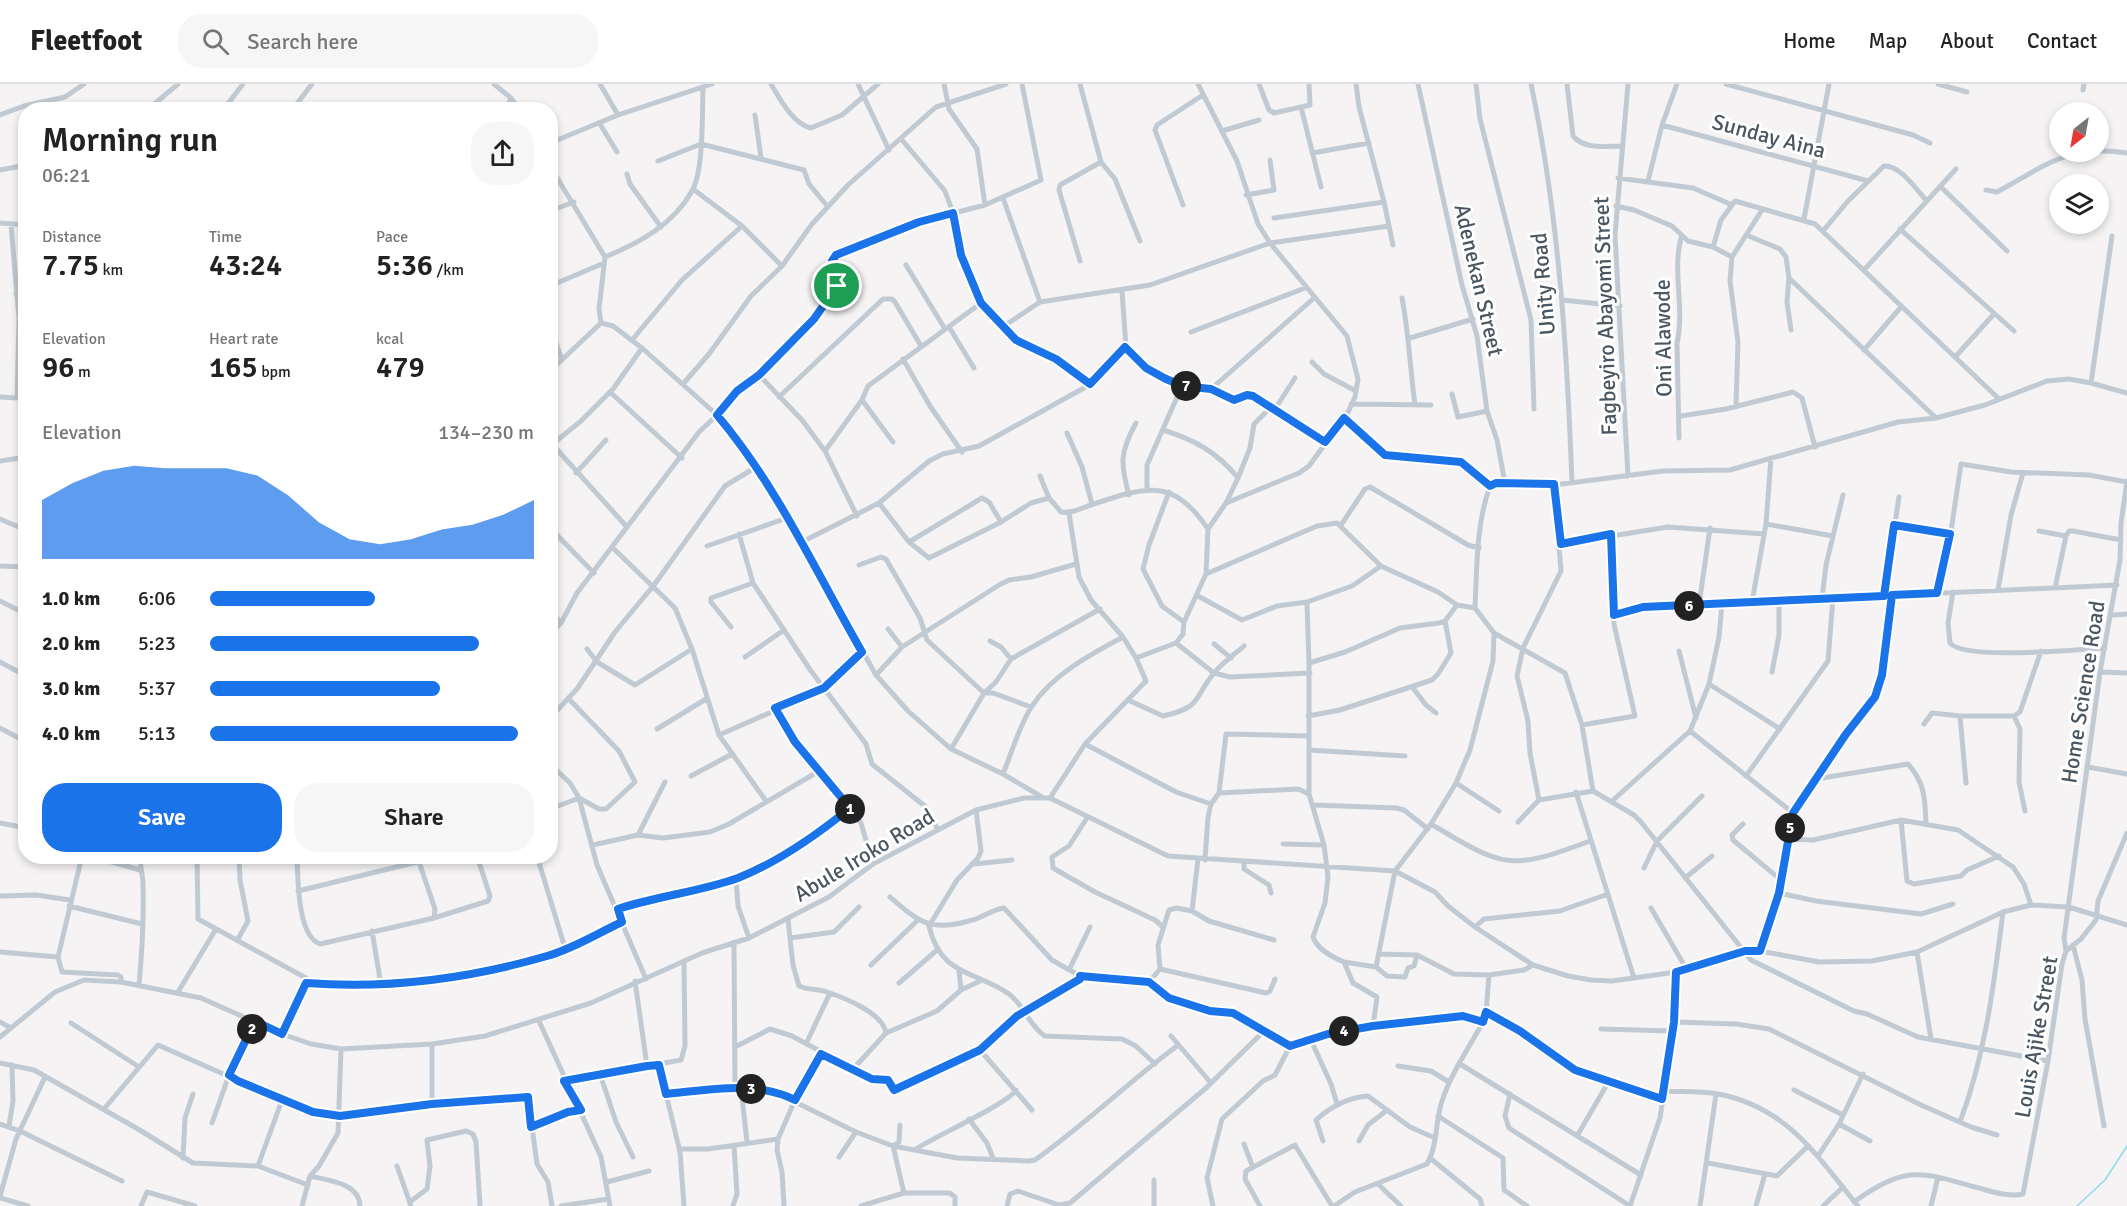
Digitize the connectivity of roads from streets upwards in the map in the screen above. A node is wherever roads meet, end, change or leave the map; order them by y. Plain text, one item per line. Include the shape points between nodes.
1 (84, 84) edge
2 (177, 84) edge
3 (243, 84) edge
4 (312, 84) edge
5 (494, 84) edge
6 (600, 84) edge
7 (712, 84) edge
8 (771, 84) edge
9 (858, 84) edge
10 (878, 84) edge
11 (944, 84) edge
12 (1006, 84) edge
13 (1022, 84) edge
14 (1080, 84) edge
15 (1198, 84) edge
16 (1259, 84) edge
17 (1309, 84) edge
18 (1356, 84) edge
19 (1418, 84) edge
20 (1476, 84) edge
21 (1531, 84) edge
22 (1567, 84) edge
23 (1628, 84) edge
24 (1677, 84) edge
25 (1726, 84) edge
26 (1829, 84) edge
27 (1938, 84) edge
28 (703, 89) junction
29 (1967, 92) dead end
30 (1203, 95) junction
31 (864, 97) junction
32 (511, 98) junction
33 (47, 102) edge
34 (156, 102) edge
35 (229, 102) edge
36 (298, 102) edge
37 (509, 102) edge
38 (514, 102) edge
39 (948, 102) junction
40 (1301, 107) junction
41 (18, 110) edge
42 (1824, 110) junction
43 (0, 115) edge
44 (755, 115) dead end
45 (618, 116) junction
46 (1259, 120) dead end
47 (600, 124) junction
48 (1662, 125) junction
49 (1222, 131) junction
50 (558, 140) edge
51 (902, 140) junction
52 (1369, 143) junction
53 (1930, 143) dead end
54 (701, 144) junction
55 (1622, 146) junction
56 (890, 150) junction
57 (617, 152) dead end
58 (1312, 153) junction
59 (2127, 153) edge
60 (761, 158) junction
61 (1270, 160) dead end
62 (658, 161) dead end
63 (1101, 162) junction
64 (1814, 166) junction
65 (18, 167) edge
66 (0, 170) edge
67 (1956, 170) dead end
68 (627, 174) dead end
69 (558, 178) edge
70 (1618, 178) junction
71 (1648, 181) junction
72 (1868, 181) junction
73 (1321, 187) dead end
74 (1941, 187) junction
75 (693, 189) junction
76 (1986, 190) dead end
77 (1246, 195) junction
78 (1003, 198) junction
79 (1926, 200) junction
80 (1384, 201) junction
81 (574, 202) junction
82 (1183, 204) dead end
83 (1730, 204) junction
84 (985, 205) junction
85 (1616, 206) junction
86 (828, 207) junction
87 (558, 208) edge
88 (1762, 210) junction
89 (953, 213) junction
90 (1274, 218) dead end
91 (1804, 219) junction
92 (0, 223) edge
93 (11, 225) junction
94 (18, 225) edge
95 (742, 226) junction
96 (1389, 226) junction
97 (661, 227) junction
98 (1900, 229) junction
99 (1822, 231) junction
100 (1746, 235) junction
101 (2112, 236) dead end
102 (1682, 238) junction
103 (1140, 241) dead end
104 (1269, 243) junction
105 (1393, 245) dead end
106 (1713, 247) junction
107 (2007, 251) dead end
108 (1732, 257) junction
109 (604, 260) junction
110 (1080, 261) dead end
111 (906, 265) dead end
112 (782, 266) junction
113 (1864, 270) junction
114 (1789, 278) junction
115 (558, 282) edge
116 (1305, 288) junction
117 (1122, 291) junction
118 (16, 294) joint
119 (1314, 298) junction
120 (1402, 298) dead end
121 (1562, 300) junction
122 (1040, 302) junction
123 (981, 303) junction
124 (1620, 306) junction
125 (1901, 307) junction
126 (18, 310) edge
127 (1993, 315) junction
128 (1473, 320) junction
129 (601, 323) junction
130 (1004, 326) junction
131 (947, 328) junction
132 (1791, 330) dead end
133 (2014, 331) dead end
134 (1191, 332) dead end
135 (1410, 338) junction
136 (632, 340) junction
137 (921, 346) junction
138 (1125, 347) junction
139 (558, 348) edge
140 (642, 348) junction
141 (1864, 350) junction
142 (1956, 356) junction
143 (18, 358) edge
144 (903, 359) junction
145 (562, 360) junction
146 (1312, 362) dead end
147 (558, 364) edge
148 (974, 368) dead end
149 (759, 375) junction
150 (1295, 378) dead end
151 (2091, 383) junction
152 (683, 384) junction
153 (1090, 384) junction
154 (1182, 386) junction
155 (1211, 389) junction
156 (610, 392) junction
157 (1356, 392) junction
158 (2127, 393) edge
159 (1452, 394) dead end
160 (779, 396) junction
161 (0, 398) edge
162 (1998, 399) junction
163 (862, 400) junction
164 (1351, 404) junction
165 (1415, 405) junction
166 (1431, 405) dead end
167 (1736, 405) junction
168 (1273, 408) junction
169 (1534, 409) dead end
170 (1487, 411) junction
171 (717, 415) junction
172 (1681, 416) junction
173 (1344, 418) junction
174 (1936, 418) junction
175 (1136, 423) dead end
176 (1163, 430) junction
177 (1067, 433) dead end
178 (1679, 438) dead end
179 (558, 440) edge
180 (606, 440) dead end
181 (893, 442) dead end
182 (1325, 442) junction
183 (1815, 447) junction
184 (825, 451) junction
185 (962, 452) junction
186 (558, 453) edge
187 (682, 458) junction
188 (1771, 458) junction
189 (18, 460) edge
190 (0, 461) edge
191 (756, 467) junction
192 (576, 473) junction
193 (2023, 473) junction
194 (1040, 476) dead end
195 (1628, 476) junction
196 (1239, 478) junction
197 (2127, 481) edge
198 (1505, 483) junction
199 (1572, 483) junction
200 (1554, 484) junction
201 (1490, 486) junction
202 (1147, 489) junction
203 (1170, 492) junction
204 (1128, 495) junction
205 (1843, 495) dead end
206 (1899, 497) dead end
207 (1049, 498) junction
208 (879, 503) junction
209 (1226, 503) junction
210 (1092, 504) junction
211 (1069, 513) junction
212 (857, 516) junction
213 (787, 518) junction
214 (0, 519) edge
215 (1000, 522) junction
216 (2124, 523) edge
217 (1766, 524) junction
218 (1341, 525) junction
219 (1894, 525) junction
220 (18, 527) edge
221 (627, 527) junction
222 (1710, 528) junction
223 (1208, 529) junction
224 (2039, 531) dead end
225 (740, 534) junction
226 (1611, 534) junction
227 (1764, 534) junction
228 (1950, 534) junction
229 (558, 536) edge
230 (1833, 536) junction
231 (2066, 536) junction
232 (2121, 540) junction
233 (909, 542) junction
234 (800, 543) junction
235 (1561, 544) junction
236 (707, 546) dead end
237 (613, 548) junction
238 (1479, 548) junction
239 (1076, 564) junction
240 (859, 565) dead end
241 (0, 566) edge
242 (1381, 566) junction
243 (18, 567) edge
244 (594, 573) junction
245 (1206, 574) junction
246 (753, 583) junction
247 (654, 585) junction
248 (2117, 585) junction
249 (2055, 588) junction
250 (1998, 590) junction
251 (1953, 592) junction
252 (1937, 593) junction
253 (1892, 595) junction
254 (1198, 596) junction
255 (1884, 596) junction
256 (1833, 598) junction
257 (1822, 599) junction
258 (0, 601) edge
259 (1779, 601) junction
260 (1307, 602) junction
261 (1752, 602) junction
262 (1722, 603) junction
263 (1457, 605) junction
264 (1699, 606) junction
265 (1475, 608) junction
266 (1100, 609) junction
267 (18, 610) edge
268 (2127, 614) edge
269 (1614, 615) junction
270 (2113, 615) junction
271 (558, 619) edge
272 (1445, 621) junction
273 (1184, 622) junction
274 (561, 623) junction
275 (558, 626) edge
276 (731, 627) dead end
277 (888, 629) dead end
278 (784, 630) junction
279 (1494, 633) junction
280 (923, 634) junction
281 (1123, 637) junction
282 (990, 641) dead end
283 (1176, 643) junction
284 (1214, 644) dead end
285 (1244, 646) dead end
286 (902, 647) junction
287 (1524, 648) junction
288 (2105, 648) junction
289 (587, 649) dead end
290 (692, 649) junction
291 (1678, 651) dead end
292 (2041, 651) junction
293 (862, 652) junction
294 (744, 657) dead end
295 (1136, 657) junction
296 (1231, 658) junction
297 (1011, 659) junction
298 (0, 662) edge
299 (597, 662) junction
300 (1309, 663) junction
301 (18, 672) edge
302 (1772, 672) dead end
303 (2100, 672) junction
304 (1214, 673) junction
305 (1310, 673) junction
306 (2127, 673) edge
307 (876, 675) junction
308 (1709, 684) junction
309 (824, 688) junction
310 (1413, 688) junction
311 (984, 693) junction
312 (568, 698) junction
313 (706, 699) junction
314 (1128, 699) junction
315 (1031, 707) junction
316 (775, 708) junction
317 (558, 709) edge
318 (1436, 713) dead end
319 (1308, 716) junction
320 (1960, 716) junction
321 (2014, 716) junction
322 (1696, 720) junction
323 (1924, 724) dead end
324 (1582, 725) junction
325 (0, 728) edge
326 (657, 729) dead end
327 (1780, 729) junction
328 (1690, 731) junction
329 (719, 735) junction
330 (1308, 736) junction
331 (18, 738) edge
332 (1084, 744) junction
333 (951, 749) junction
334 (1309, 750) junction
335 (732, 754) junction
336 (1405, 756) dead end
337 (2088, 767) junction
338 (819, 771) junction
339 (558, 772) edge
340 (1004, 774) junction
341 (2127, 774) edge
342 (691, 776) dead end
343 (1746, 776) junction
344 (1816, 779) junction
345 (665, 782) dead end
346 (1456, 783) junction
347 (1966, 783) dead end
348 (1593, 791) junction
349 (1576, 792) junction
350 (1219, 793) junction
351 (1309, 794) junction
352 (1702, 796) dead end
353 (579, 798) junction
354 (1047, 798) junction
355 (1539, 800) junction
356 (766, 801) junction
357 (1612, 801) junction
358 (1211, 804) junction
359 (1314, 805) junction
360 (558, 806) edge
361 (850, 808) junction
362 (976, 810) junction
363 (1499, 811) dead end
364 (2025, 811) dead end
365 (1793, 813) junction
366 (1087, 818) junction
367 (1902, 820) junction
368 (1518, 822) dead end
369 (0, 823) edge
370 (1926, 823) junction
371 (1743, 824) dead end
372 (18, 825) edge
373 (1430, 827) junction
374 (938, 830) junction
375 (2127, 832) edge
376 (638, 835) junction
377 (1788, 839) junction
378 (1590, 841) junction
379 (1657, 841) junction
380 (1283, 844) dead end
381 (593, 845) junction
382 (1324, 845) junction
383 (1712, 856) dead end
384 (1999, 856) junction
385 (1198, 859) junction
386 (1012, 860) dead end
387 (1205, 860) junction
388 (1244, 863) junction
389 (80, 864) edge
390 (119, 864) edge
391 (140, 864) edge
392 (198, 864) edge
393 (240, 864) edge
394 (297, 864) edge
395 (398, 864) edge
396 (419, 864) edge
397 (479, 864) edge
398 (539, 864) edge
399 (873, 864) junction
400 (974, 864) junction
401 (1327, 868) junction
402 (1644, 868) dead end
403 (140, 870) junction
404 (1395, 871) junction
405 (1685, 878) junction
406 (736, 879) junction
407 (1781, 880) junction
408 (298, 891) junction
409 (1271, 893) dead end
410 (1779, 893) junction
411 (1608, 894) junction
412 (0, 896) edge
413 (890, 897) dead end
414 (70, 903) junction
415 (1953, 904) dead end
416 (2031, 905) junction
417 (860, 907) dead end
418 (2069, 907) junction
419 (1651, 908) dead end
420 (618, 909) junction
421 (1192, 911) junction
422 (2003, 912) junction
423 (2096, 915) junction
424 (1166, 916) junction
425 (434, 918) junction
426 (788, 920) junction
427 (918, 920) junction
428 (1155, 920) junction
429 (622, 922) junction
430 (142, 924) junction
431 (2127, 925) edge
432 (929, 926) junction
433 (1090, 927) dead end
434 (1163, 927) junction
435 (1475, 927) junction
436 (216, 929) junction
437 (372, 931) junction
438 (749, 938) junction
439 (790, 938) junction
440 (238, 939) junction
441 (1274, 940) dead end
442 (734, 942) junction
443 (2073, 945) junction
444 (565, 948) junction
445 (937, 950) junction
446 (1745, 951) junction
447 (1760, 951) junction
448 (2066, 951) junction
449 (0, 952) edge
450 (1917, 952) junction
451 (1380, 954) junction
452 (1417, 956) junction
453 (58, 957) junction
454 (684, 961) junction
455 (1344, 962) junction
456 (871, 965) dead end
457 (1533, 965) junction
458 (1376, 967) junction
459 (1160, 969) junction
460 (959, 970) junction
461 (1069, 970) junction
462 (1687, 970) junction
463 (1676, 972) junction
464 (1489, 975) junction
465 (1080, 976) junction
466 (1634, 978) junction
467 (646, 979) junction
468 (1275, 979) dead end
469 (635, 981) junction
470 (980, 981) junction
471 (121, 982) junction
472 (1149, 982) junction
473 (306, 983) junction
474 (899, 983) dead end
475 (381, 985) junction
476 (139, 986) junction
477 (961, 990) junction
478 (178, 992) junction
479 (830, 993) junction
480 (1027, 1012) junction
481 (1486, 1012) junction
482 (255, 1021) junction
483 (539, 1021) junction
484 (0, 1022) edge
485 (1483, 1022) junction
486 (1674, 1022) junction
487 (71, 1023) dead end
488 (1373, 1026) junction
489 (9, 1027) junction
490 (1601, 1029) dead end
491 (1265, 1030) junction
492 (1672, 1031) junction
493 (282, 1034) junction
494 (886, 1034) junction
495 (1171, 1036) dead end
496 (0, 1037) edge
497 (1310, 1038) junction
498 (1931, 1040) junction
499 (432, 1044) junction
500 (806, 1044) junction
501 (1177, 1046) junction
502 (1290, 1046) junction
503 (735, 1047) junction
504 (1983, 1048) junction
505 (341, 1049) junction
506 (980, 1050) junction
507 (821, 1054) junction
508 (2048, 1061) junction
509 (0, 1063) edge
510 (1155, 1064) junction
511 (1460, 1064) junction
512 (12, 1065) junction
513 (659, 1065) junction
514 (647, 1066) junction
515 (1398, 1066) dead end
516 (139, 1067) junction
517 (854, 1068) junction
518 (600, 1074) junction
519 (1863, 1074) junction
520 (229, 1075) junction
521 (45, 1077) junction
522 (564, 1081) junction
523 (1609, 1081) junction
524 (1449, 1082) junction
525 (1211, 1083) junction
526 (738, 1088) junction
527 (1016, 1090) junction
528 (1794, 1090) dead end
529 (1663, 1091) junction
530 (193, 1094) dead end
531 (666, 1094) junction
532 (1510, 1094) junction
533 (1716, 1094) junction
534 (1662, 1099) junction
535 (282, 1100) junction
536 (795, 1100) junction
537 (432, 1104) junction
538 (1337, 1104) junction
539 (104, 1109) junction
540 (581, 1110) junction
541 (1032, 1110) dead end
542 (1386, 1111) junction
543 (1843, 1115) junction
544 (340, 1116) junction
545 (1438, 1116) junction
546 (969, 1119) junction
547 (1960, 1122) junction
548 (212, 1123) dead end
549 (0, 1124) edge
550 (1839, 1124) junction
551 (900, 1125) dead end
552 (9, 1126) junction
553 (2104, 1126) dead end
554 (531, 1127) junction
555 (20, 1131) junction
556 (856, 1132) junction
557 (1997, 1135) dead end
558 (1577, 1136) junction
559 (1435, 1138) junction
560 (778, 1139) junction
561 (1323, 1141) dead end
562 (1359, 1141) dead end
563 (1870, 1141) dead end
564 (747, 1142) junction
565 (1244, 1144) dead end
566 (735, 1145) junction
567 (893, 1146) junction
568 (1808, 1146) junction
569 (679, 1149) junction
570 (916, 1149) junction
571 (1818, 1156) junction
572 (633, 1157) dead end
573 (839, 1157) dead end
574 (183, 1158) junction
575 (993, 1158) junction
576 (1430, 1158) junction
577 (1708, 1163) junction
578 (1252, 1165) junction
579 (258, 1166) junction
580 (397, 1166) dead end
581 (649, 1171) dead end
582 (1765, 1174) junction
583 (1641, 1175) junction
584 (310, 1176) junction
585 (1938, 1177) junction
586 (1154, 1180) dead end
587 (122, 1181) dead end
588 (607, 1182) junction
589 (308, 1185) junction
590 (1379, 1185) junction
591 (1843, 1187) junction
592 (904, 1193) junction
593 (0, 1197) edge
594 (608, 1199) junction
595 (183, 1204) edge
596 (411, 1204) edge
597 (1856, 1204) edge
598 (28, 1206) edge
599 (141, 1206) edge
600 (195, 1206) edge
601 (302, 1206) edge
602 (360, 1206) edge
603 (480, 1206) edge
604 (552, 1206) edge
605 (561, 1206) edge
606 (610, 1206) edge
607 (684, 1206) edge
608 (733, 1206) edge
609 (784, 1206) edge
610 (861, 1206) edge
611 (956, 1206) edge
612 (1007, 1206) edge
613 (1154, 1206) edge
614 (1213, 1206) edge
615 (1260, 1206) edge
616 (1333, 1206) edge
617 (1401, 1206) edge
618 (1482, 1206) edge
619 (1527, 1206) edge
620 (1630, 1206) edge
621 (1701, 1206) edge
622 (1756, 1206) edge
623 (1823, 1206) edge
624 (1931, 1206) edge

1 - 33 street via 65,97
2 - 34 street
3 - 35 street
4 - 36 street
5 - 32 street
6 - 45 street
7 - 28 street
8 - 31 street via 788,110 810,128 842,115
9 - 31 street
10 - 31 street
11 - 39 street
12 - 39 street
13 - 78 street via 1041,180
14 - 63 street
15 - 30 street
16 - 40 street via 1271,112
17 - 40 street via 1311,103
18 - 52 street
19 - 128 street, Adenekan Street
20 - 169 street via 1480,119 1532,320
21 - 121 street, Unity Road via 1548,168
22 - 55 street via 1573,136 1578,142
23 - 55 street, Fagbeyiro Abayomi Street
24 - 48 street
25 - 42 street
26 - 42 street
27 - 29 street
28 - 45 street
28 - 54 street
30 - 49 street
30 - 82 street via 1155,130
31 - 56 street
32 - 37 street
32 - 38 street
39 - 51 street via 936,107
39 - 84 street via 957,123 977,149
40 - 58 street
41 - 43 street
42 - 53 street
42 - 64 street
44 - 60 street
45 - 47 street
46 - 49 street
47 - 50 street
47 - 57 street
48 - 64 street, Sunday Aina
48 - 71 street
49 - 77 street via 1237,161
51 - 56 street
51 - 89 street via 939,181
52 - 58 street
52 - 80 street
54 - 60 street
54 - 62 street
54 - 75 street
55 - 70 street, Fagbeyiro Abayomi Street
56 - 86 street via 848,184
58 - 73 street
59 - 76 street via 2074,153 2056,158 1997,192
60 - 86 street via 804,170 809,184
61 - 77 street via 1274,190
63 - 103 street via 1115,179
63 - 110 street via 1060,185
64 - 72 street, Sunday Aina
64 - 91 street
65 - 66 street
67 - 74 street
68 - 97 street
69 - 81 street
70 - 71 street
70 - 85 street, Fagbeyiro Abayomi Street
71 - 83 street via 1693,188
72 - 79 street via 1884,166 1892,166
72 - 99 street
74 - 79 street
74 - 107 street
75 - 95 street
75 - 97 street
77 - 104 street
78 - 84 street
78 - 122 street
79 - 98 street
80 - 90 street
80 - 96 street
81 - 87 street
81 - 109 street
83 - 88 street via 1735,201
83 - 106 street
84 - 89 street
85 - 102 street via 1672,226
85 - 124 street, Fagbeyiro Abayomi Street
86 - 112 street
88 - 91 street
88 - 100 street
89 - 123 street via 961,255
89 - 149 street via 919,222 836,255 832,261 835,290 814,319
91 - 99 street
92 - 93 street
93 - 94 street
93 - 118 street
95 - 112 street
95 - 136 street via 682,280
96 - 104 street
96 - 105 street
97 - 109 street
98 - 113 street
98 - 127 street
99 - 113 street
100 - 108 street
100 - 114 street via 1784,252
101 - 151 street
102 - 106 street
102 - 172 street, Oni Alawode via 1678,270 1681,327 1677,343
104 - 116 street
104 - 117 street via 1188,273
106 - 108 street
108 - 167 street via 1730,281 1738,342
109 - 115 street
109 - 129 street
111 - 131 street
112 - 152 street via 752,296
113 - 125 street
114 - 132 street
114 - 141 street
116 - 119 street
116 - 134 street
117 - 122 street
117 - 138 street
118 - 126 street
119 - 155 street
119 - 157 street via 1347,336 1356,366
120 - 135 street
121 - 124 street
121 - 199 street, Unity Road
122 - 130 street
123 - 130 street
123 - 131 street
124 - 195 street, Fagbeyiro Abayomi Street
125 - 141 street
125 - 142 street
127 - 133 street
127 - 142 street
128 - 135 street
128 - 170 street, Adenekan Street
129 - 136 street via 613,326
129 - 145 street
130 - 153 street via 1016,340 1056,359
131 - 137 street
131 - 148 street
135 - 165 street
136 - 140 street
137 - 144 street
137 - 160 street via 892,298 883,299
138 - 153 street
138 - 154 street via 1146,368
139 - 145 street
140 - 152 street
140 - 156 street
141 - 174 street
142 - 162 street
143 - 161 street via 17,398
144 - 163 street via 868,386
144 - 185 street
145 - 147 street
146 - 157 street via 1323,374
149 - 160 street
149 - 171 street via 737,391
150 - 168 street
151 - 158 street
151 - 162 street via 2047,381
152 - 171 street
153 - 185 street
154 - 155 street
154 - 176 street
155 - 168 street via 1234,400 1247,395
156 - 179 street
156 - 187 street
157 - 164 street
159 - 170 street via 1458,417
160 - 184 street
162 - 174 street
163 - 181 street
163 - 184 street
164 - 165 street
164 - 173 street
165 - 166 street
167 - 172 street
167 - 183 street via 1798,395
168 - 182 street
168 - 196 street via 1254,424
170 - 198 street, Adenekan Street
171 - 187 street via 699,432
171 - 191 street
172 - 178 street, Oni Alawode
173 - 182 street
173 - 201 street via 1385,455 1461,462
174 - 183 street via 1898,422
175 - 204 street via 1122,453 1121,468
176 - 196 street via 1212,450
176 - 202 street via 1147,465
177 - 210 street
180 - 192 street
182 - 209 street via 1309,466 1299,473
183 - 188 street
184 - 212 street
185 - 208 street via 943,454 929,461
186 - 192 street
187 - 221 street
188 - 195 street via 1730,470
188 - 217 street
189 - 190 street
191 - 213 street
191 - 247 street via 725,486
192 - 221 street
193 - 197 street
193 - 228 street via 1961,464
193 - 250 street
194 - 207 street
195 - 199 street
196 - 209 street
197 - 216 street, Home Science Road
198 - 200 street
198 - 201 street
199 - 200 street
200 - 235 street
201 - 238 street
202 - 203 street
202 - 204 street
203 - 223 street via 1188,505
203 - 273 street via 1143,569 1162,606
204 - 210 street
205 - 230 street
206 - 219 street
207 - 211 street via 1057,510
207 - 215 street via 1031,503
208 - 212 street
208 - 233 street
209 - 223 street
210 - 211 street
211 - 239 street
212 - 234 street
213 - 225 street
213 - 234 street
214 - 220 street
215 - 233 street via 929,558
215 - 233 street via 989,502 982,498
216 - 232 street, Home Science Road
217 - 227 street
217 - 230 street
218 - 238 street via 1370,487
218 - 242 street
218 - 245 street via 1317,526
219 - 228 street
219 - 255 street
221 - 237 street
222 - 226 street via 1668,527
222 - 227 street
222 - 264 street
223 - 245 street
224 - 231 street
225 - 236 street
225 - 246 street
226 - 235 street
226 - 269 street
227 - 261 street
228 - 252 street
229 - 244 street
230 - 257 street
231 - 232 street via 2073,531
231 - 249 street
232 - 248 street, Home Science Road
234 - 293 street
235 - 287 street via 1561,571
237 - 244 street
237 - 247 street
238 - 265 street
239 - 266 street via 1082,584
239 - 280 street via 1009,580
240 - 280 street via 881,557 886,559 920,618
241 - 243 street
242 - 260 street via 1352,586
242 - 263 street
244 - 274 street via 577,593
245 - 254 street
246 - 276 street via 711,598
246 - 278 street
247 - 290 street via 675,608
247 - 299 street via 615,632
248 - 249 street
248 - 270 street, Home Science Road
249 - 250 street
250 - 251 street
251 - 252 street
251 - 292 street via 1948,623 1953,647 1985,654
252 - 253 street
253 - 255 street
253 - 344 street via 1882,675 1875,697
254 - 260 street via 1242,620 1277,606
254 - 273 street
255 - 256 street
256 - 257 street
256 - 327 street via 1828,661
257 - 259 street
258 - 267 street
259 - 261 street
259 - 302 street via 1779,635
260 - 300 street
261 - 262 street
262 - 264 street
262 - 308 street
263 - 265 street
263 - 272 street
264 - 269 street via 1643,607
265 - 279 street
266 - 281 street
266 - 297 street
268 - 270 street
269 - 324 street via 1635,716
270 - 288 street, Home Science Road
271 - 274 street
272 - 300 street via 1400,628
272 - 310 street via 1451,653 1438,674
273 - 283 street via 1185,628
274 - 275 street
277 - 286 street
278 - 294 street
278 - 309 street
279 - 287 street
279 - 346 street via 1493,661 1470,750
280 - 286 street
280 - 311 street
281 - 295 street
281 - 315 street via 1064,674
282 - 297 street
283 - 295 street
283 - 304 street
284 - 296 street
285 - 296 street
286 - 307 street
287 - 324 street via 1565,673
287 - 355 street via 1517,676
288 - 292 street
288 - 303 street, Home Science Road
289 - 299 street
290 - 299 street via 635,685
290 - 313 street
291 - 322 street
292 - 321 street via 2024,706
293 - 307 street
293 - 309 street
295 - 314 street via 1146,681
296 - 304 street
297 - 311 street
298 - 301 street
299 - 312 street
300 - 305 street
303 - 306 street
303 - 337 street, Home Science Road
304 - 305 street via 1230,677
304 - 314 street via 1198,701 1182,711 1163,716
305 - 319 street
307 - 333 street via 908,711
308 - 322 street
308 - 327 street
309 - 316 street
309 - 374 street via 870,750 872,764 926,807
310 - 318 street
310 - 319 street
311 - 315 street
311 - 333 street
312 - 317 street
312 - 353 street via 619,751 635,782 606,809
313 - 326 street
313 - 329 street
314 - 332 street
315 - 340 street
316 - 329 street
316 - 338 street via 795,742
319 - 330 street
320 - 321 street
320 - 323 street via 1932,713
320 - 347 street
321 - 364 street via 2020,729 2019,782
322 - 328 street
324 - 348 street
325 - 331 street
327 - 343 street
328 - 343 street
328 - 357 street
329 - 335 street
330 - 334 street
330 - 350 street via 1226,734
332 - 354 street
332 - 358 street via 1176,792
333 - 340 street
334 - 336 street
334 - 351 street
335 - 342 street
335 - 356 street
337 - 341 street
337 - 418 street, Home Science Road
338 - 356 street
338 - 361 street
339 - 353 street
340 - 354 street
343 - 365 street
344 - 365 street
344 - 370 street via 1908,764 1925,791
345 - 376 street
346 - 363 street
346 - 373 street
348 - 349 street
348 - 357 street
349 - 355 street
349 - 378 street
350 - 351 street via 1298,789
350 - 358 street
351 - 359 street
352 - 379 street
353 - 360 street
353 - 381 street
354 - 362 street, Abule Iroko Road via 1013,800
354 - 366 street
355 - 368 street
356 - 376 street via 710,832 663,838
357 - 379 street via 1634,815
358 - 387 street
359 - 373 street via 1396,808
359 - 382 street
361 - 399 street via 861,823
361 - 406 street via 819,834
362 - 374 street, Abule Iroko Road
362 - 400 street via 981,850
365 - 377 street
366 - 385 street via 1157,853
366 - 428 street via 1069,846 1052,857 1053,868
367 - 370 street
367 - 377 street via 1813,840
367 - 384 street via 1907,881 1914,884 1960,876
369 - 372 street
370 - 384 street via 1958,830
371 - 407 street via 1732,835 1733,840
373 - 378 street via 1499,861 1550,857
373 - 404 street
374 - 399 street, Abule Iroko Road
375 - 423 street, Louis Ajike Street via 2098,900
376 - 381 street
377 - 407 street
378 - 411 street
379 - 402 street
379 - 405 street
380 - 382 street
381 - 420 street via 597,865
382 - 401 street
383 - 405 street
384 - 416 street via 2019,876
385 - 387 street
385 - 421 street
386 - 400 street
387 - 388 street
388 - 401 street
388 - 409 street via 1245,869 1269,885
389 - 414 street
390 - 403 street
391 - 403 street
392 - 436 street via 196,916
393 - 440 street via 248,921
394 - 408 street
395 - 408 street
396 - 425 street via 435,909
397 - 425 street via 490,899
398 - 444 street
399 - 426 street, Abule Iroko Road via 829,897
400 - 432 street via 957,880
401 - 404 street
401 - 455 street via 1324,903 1313,937 1325,952
403 - 430 street via 144,881
404 - 435 street via 1435,892
404 - 451 street
405 - 446 street
406 - 420 street
406 - 438 street via 738,906
407 - 410 street
408 - 437 street via 313,941 320,944
410 - 415 street via 1921,914
410 - 447 street
411 - 435 street via 1545,914 1485,919
411 - 466 street
412 - 414 street via 36,895
413 - 427 street
414 - 430 street
414 - 453 street
416 - 418 street
416 - 422 street
417 - 439 street via 834,932
418 - 423 street
418 - 448 street, Home Science Road
419 - 462 street
420 - 429 street
421 - 424 street via 1177,908 1169,910
421 - 441 street via 1209,921
422 - 450 street
422 - 504 street
423 - 431 street
423 - 443 street, Louis Ajike Street via 2092,926
424 - 428 street
424 - 434 street
425 - 437 street
426 - 438 street, Abule Iroko Road
426 - 439 street
427 - 432 street
427 - 456 street
428 - 434 street
429 - 444 street
429 - 467 street
430 - 476 street
432 - 445 street
432 - 461 street via 969,921 1004,908 1052,960
433 - 461 street
434 - 459 street via 1158,945
435 - 457 street
436 - 440 street
436 - 478 street
437 - 475 street
438 - 442 street, Abule Iroko Road
439 - 479 street via 800,986
440 - 473 street via 302,975
442 - 454 street, Abule Iroko Road
442 - 503 street
443 - 448 street, Louis Ajike Street
443 - 553 street
444 - 475 street via 547,956 443,980
445 - 460 street
445 - 474 street
446 - 447 street
446 - 462 street
446 - 498 street via 1751,960 1854,1011
447 - 450 street via 1846,963
448 - 508 street, Louis Ajike Street
449 - 453 street
450 - 498 street
451 - 452 street
451 - 458 street
452 - 458 street via 1405,977 1387,976
452 - 464 street via 1454,974
453 - 471 street via 62,972 118,975
454 - 467 street, Abule Iroko Road
454 - 513 street via 685,1054 681,1060
455 - 458 street
455 - 488 street via 1353,983 1377,998
457 - 464 street
457 - 466 street via 1591,980
459 - 468 street via 1266,993
459 - 472 street
460 - 470 street
460 - 477 street
461 - 465 street
462 - 463 street
463 - 466 street
463 - 486 street
464 - 481 street
465 - 472 street
465 - 480 street
467 - 469 street, Abule Iroko Road
469 - 483 street, Abule Iroko Road via 591,1004
469 - 514 street
470 - 477 street
470 - 480 street via 1010,995
471 - 476 street, Abule Iroko Road
471 - 489 street, Abule Iroko Road via 84,980 63,987
472 - 491 street via 1169,998 1210,1011 1233,1013
473 - 475 street
473 - 493 street
476 - 478 street, Abule Iroko Road
477 - 494 street via 937,1011
478 - 482 street, Abule Iroko Road
479 - 494 street via 875,1017 885,1026
479 - 500 street
480 - 506 street via 1017,1016
480 - 510 street via 1045,1036 1122,1039
481 - 485 street
481 - 523 street via 1575,1070
482 - 493 street, Abule Iroko Road
482 - 520 street
483 - 499 street, Abule Iroko Road via 485,1036
483 - 522 street
484 - 489 street
485 - 488 street via 1463,1016
485 - 511 street
486 - 492 street
486 - 519 street via 1759,1026
487 - 516 street
488 - 497 street
489 - 496 street, Abule Iroko Road
490 - 492 street
491 - 502 street
491 - 525 street
492 - 529 street
493 - 505 street, Abule Iroko Road
494 - 517 street
495 - 501 street
497 - 502 street
497 - 538 street
498 - 504 street
499 - 505 street, Abule Iroko Road
499 - 537 street
500 - 503 street via 770,1029
500 - 507 street
501 - 510 street
501 - 525 street
502 - 614 street via 1275,1075 1263,1081 1222,1119 1207,1178
503 - 526 street
504 - 508 street
504 - 547 street
505 - 544 street
506 - 517 street via 898,1089 891,1088 888,1080 872,1079
506 - 527 street
507 - 517 street
507 - 536 street
508 - 585 street, Louis Ajike Street via 2024,1192 2001,1194
509 - 512 street
510 - 575 street via 1035,1160
511 - 524 street
511 - 532 street
512 - 521 street
512 - 552 street
513 - 514 street
513 - 531 street
514 - 518 street
515 - 524 street via 1431,1071
516 - 520 street via 155,1047 162,1045
516 - 539 street
518 - 522 street
518 - 572 street
519 - 543 street
519 - 547 street
520 - 535 street
520 - 548 street
521 - 539 street
521 - 555 street
522 - 540 street
523 - 534 street
523 - 558 street
524 - 545 street
525 - 612 street via 1070,1203 1059,1205 1018,1191 1010,1194
526 - 531 street
526 - 536 street via 771,1090
526 - 564 street
527 - 541 street
527 - 546 street via 1009,1100
528 - 543 street
529 - 533 street
529 - 534 street
530 - 574 street via 185,1118
531 - 569 street
532 - 558 street
532 - 620 street via 1505,1116 1509,1128
533 - 568 street via 1767,1111
533 - 577 street
534 - 583 street via 1660,1118
535 - 544 street via 313,1112
535 - 579 street
536 - 556 street
536 - 560 street
537 - 544 street
537 - 554 street via 528,1097
538 - 542 street via 1368,1096
538 - 561 street via 1316,1120
539 - 574 street
540 - 554 street
540 - 588 street via 601,1156
542 - 559 street
542 - 562 street via 1368,1125
543 - 550 street
544 - 584 street via 334,1141
545 - 559 street
545 - 619 street via 1503,1158 1504,1190
546 - 570 street
546 - 575 street
547 - 557 street
549 - 552 street
550 - 563 street
550 - 571 street
551 - 567 street via 899,1142
552 - 555 street
554 - 604 street via 537,1164 548,1182
555 - 587 street
555 - 593 street
556 - 567 street
556 - 573 street
558 - 583 street
559 - 576 street
560 - 564 street
560 - 609 street
564 - 566 street
565 - 578 street
566 - 569 street
566 - 608 street via 737,1194
567 - 570 street
567 - 592 street
568 - 571 street
568 - 582 street via 1781,1174
569 - 607 street
570 - 575 street via 957,1158
571 - 591 street
574 - 579 street via 204,1165
576 - 590 street via 1427,1164
576 - 618 street via 1480,1198
577 - 582 street
577 - 621 street
578 - 615 street via 1245,1171 1245,1179
578 - 616 street via 1295,1145
579 - 589 street
580 - 596 street
581 - 588 street
582 - 622 street
583 - 620 street
584 - 589 street
584 - 602 street via 348,1187 359,1198
585 - 597 street via 1916,1173 1891,1178
585 - 624 street
586 - 613 street
588 - 594 street
589 - 601 street
590 - 616 street via 1356,1192
590 - 617 street
591 - 597 street
591 - 623 street
592 - 610 street
592 - 611 street via 950,1193
593 - 598 street
594 - 605 street
594 - 606 street
595 - 599 street via 147,1192
595 - 600 street
596 - 603 street via 427,1189 427,1140 466,1131 473,1134 476,1142

